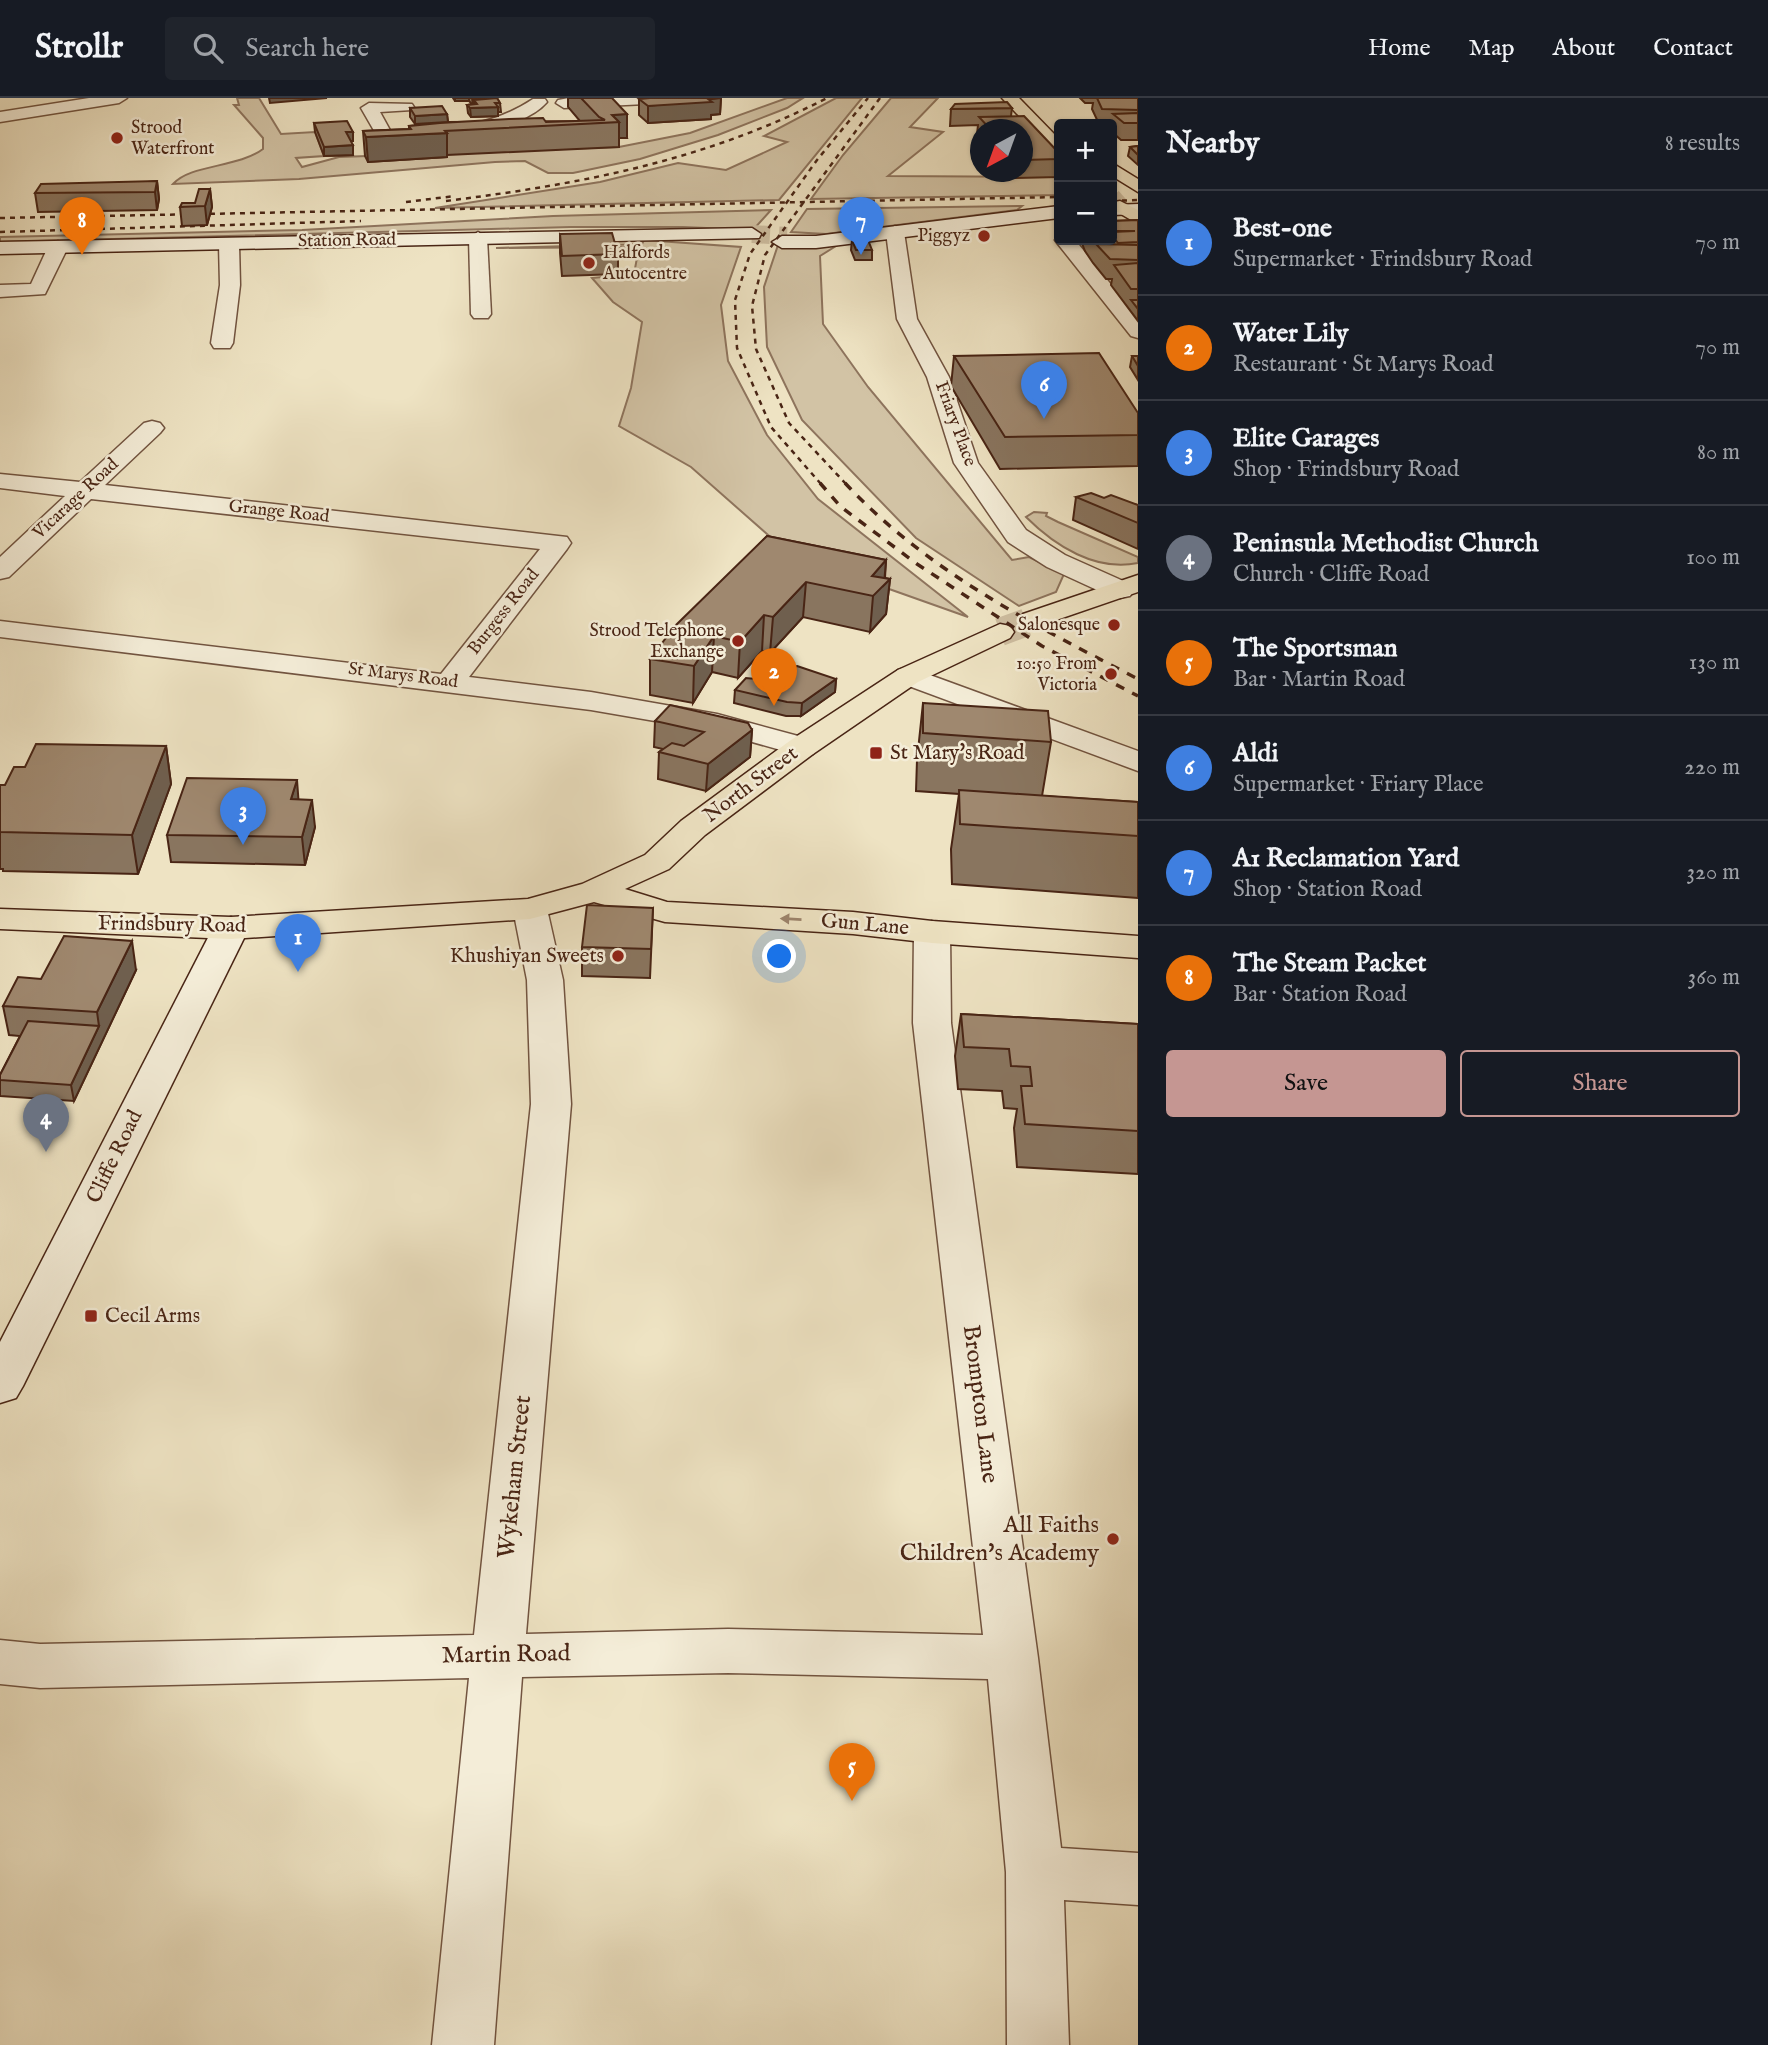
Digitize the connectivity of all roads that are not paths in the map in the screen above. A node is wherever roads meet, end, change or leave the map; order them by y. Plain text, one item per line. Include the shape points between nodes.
1 (119, 98) edge
2 (667, 98) edge
3 (1010, 98) edge
4 (515, 99) edge
5 (539, 102) junction
6 (406, 107) dead end
7 (0, 117) edge
8 (1054, 143) edge
9 (1117, 172) tunnel mouth
10 (1138, 187) edge
11 (1054, 220) edge
12 (895, 232) junction
13 (751, 237) tunnel mouth
14 (478, 238) junction
15 (785, 239) tunnel mouth
16 (229, 244) junction
17 (1069, 245) edge
18 (58, 247) junction
19 (0, 248) edge
20 (0, 291) edge
21 (481, 314) dead end
22 (1138, 332) edge
23 (222, 344) dead end
24 (152, 428) dead end
25 (0, 481) edge
26 (84, 491) junction
27 (558, 543) joint
28 (0, 571) edge
29 (1129, 586) edge
30 (1033, 621) tunnel mouth
31 (0, 629) edge
32 (1000, 632) tunnel mouth
33 (908, 676) junction
34 (450, 682) junction
35 (802, 747) junction
36 (1138, 762) edge
37 (594, 891) junction
38 (530, 909) junction
39 (0, 919) edge
40 (231, 928) junction
41 (932, 932) junction
42 (1138, 947) edge
43 (0, 1386) edge
44 (498, 1654) junction
45 (1012, 1658) junction
46 (0, 1662) edge
47 (1035, 1872) junction
48 (1138, 1879) edge
49 (463, 2045) edge
50 (1038, 2045) edge

1 - 7 street
2 - 5 street
3 - 8 main road
4 - 5 street
5 - 6 street via 517,119 491,128 388,141 369,108
9 - 10 main road
11 - 12 street via 1020,218
12 - 15 street via 816,242
12 - 29 street, Friary Place via 907,319 939,377 966,463 1017,536 1056,561
13 - 14 street, Station Road
14 - 16 street, Station Road
14 - 21 street
16 - 18 street, Station Road
16 - 23 street via 230,285
17 - 22 street
18 - 19 street, Station Road
18 - 20 street via 37,290
24 - 26 street, Vicarage Road
25 - 26 street, Grange Road
26 - 27 street, Grange Road
26 - 28 street, Vicarage Road
27 - 34 street, Burgess Road
29 - 30 main road
31 - 34 street, St Marys Road
32 - 33 main road, North Street
33 - 35 main road, North Street
33 - 36 street
34 - 35 street, St Marys Road via 659,712
35 - 37 main road, North Street via 692,828 657,862
37 - 38 main road, Frindsbury Road
41 -> 37 main road, Gun Lane via 665,912
38 - 40 main road, Frindsbury Road
38 - 44 street, Wykeham Street via 545,980 551,1104
39 - 40 main road, Frindsbury Road
40 - 43 street, Cliffe Road
41 - 42 main road, Gun Lane
41 - 45 street, Brompton Lane via 932,1023
44 - 45 street, Martin Road via 728,1651
44 - 46 street, Martin Road via 40,1666
44 - 49 street, Wykeham Street
45 - 47 street, Brompton Lane
47 - 48 street
47 - 50 street, Brompton Lane

